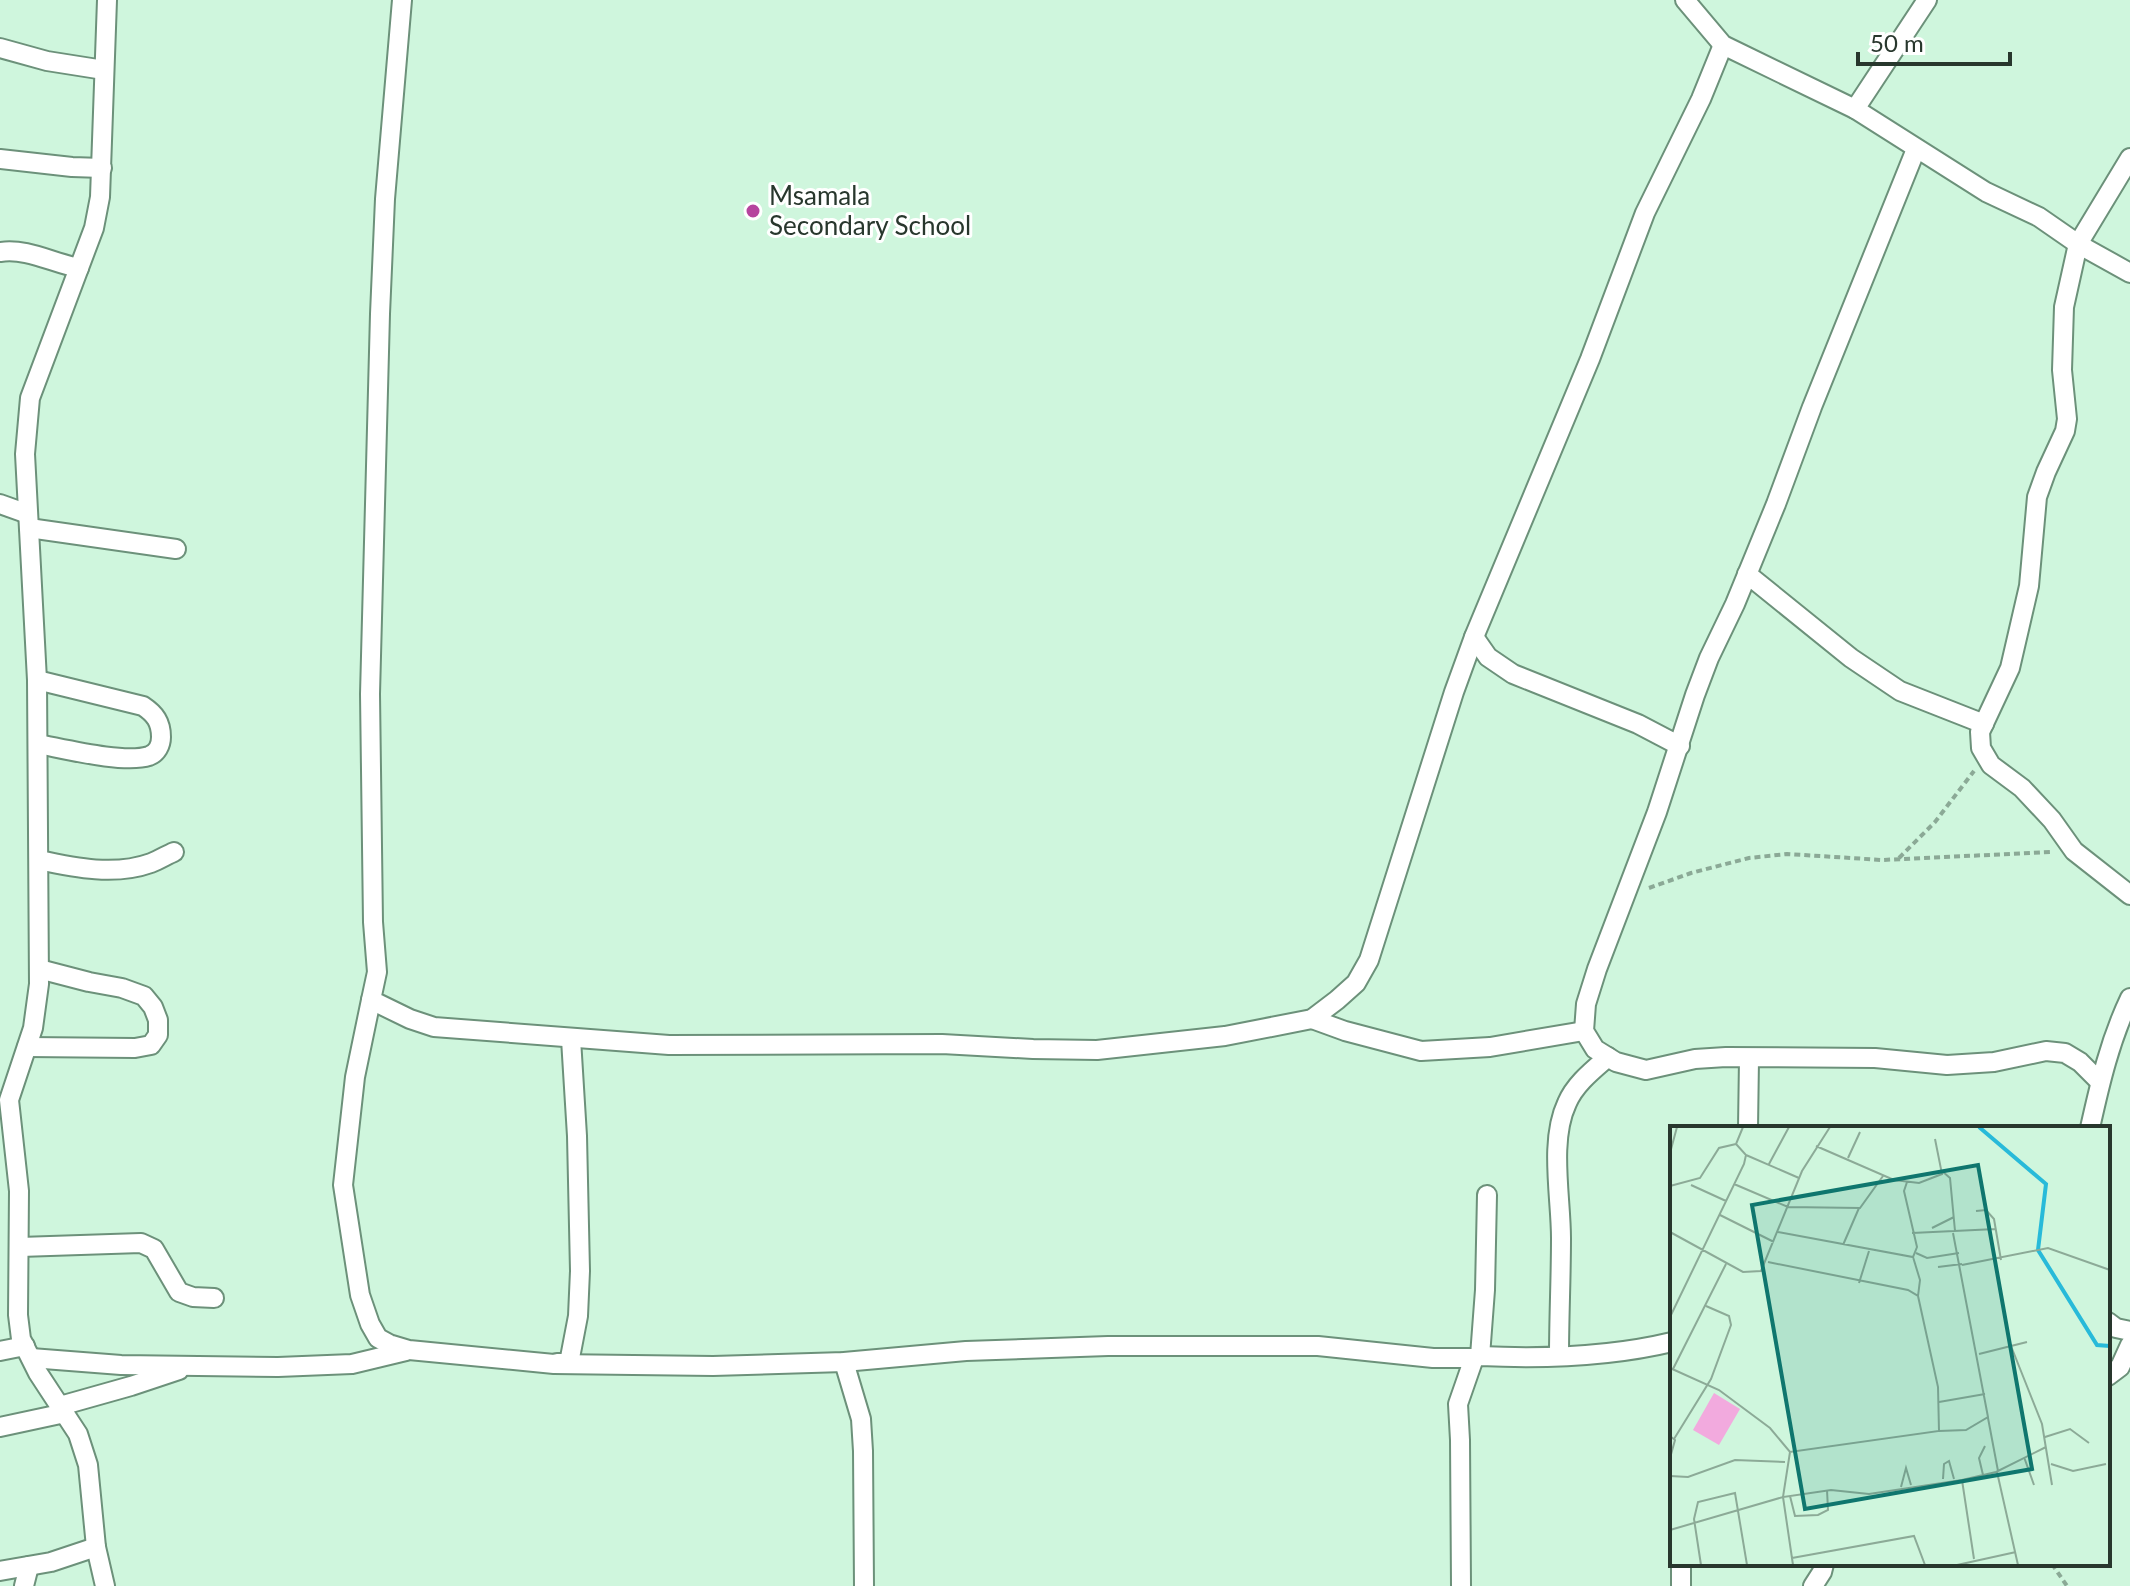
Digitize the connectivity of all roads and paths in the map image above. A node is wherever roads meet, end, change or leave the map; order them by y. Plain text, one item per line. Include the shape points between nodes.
1 (107, 0) edge
2 (402, 0) edge
3 (1685, 0) edge
4 (1927, 0) edge
5 (1723, 45) junction
6 (0, 48) edge
7 (104, 70) junction
8 (1855, 109) junction
9 (1916, 149) junction
10 (2130, 158) edge
11 (0, 159) edge
12 (102, 168) junction
13 (2078, 244) junction
14 (0, 252) edge
15 (79, 268) junction
16 (2130, 273) edge
17 (0, 504) edge
18 (29, 521) junction
19 (176, 549) dead end
20 (1747, 574) junction
21 (1474, 637) junction
22 (37, 680) junction
23 (1984, 724) junction
24 (38, 744) junction
25 (1680, 746) junction
26 (1986, 756) junction
27 (2074, 851) junction
28 (174, 852) dead end
29 (1898, 859) junction
30 (39, 860) junction
31 (2130, 895) edge
32 (1624, 897) junction
33 (39, 969) junction
34 (2130, 998) edge
35 (371, 1000) junction
36 (1312, 1019) junction
37 (1584, 1031) junction
38 (571, 1039) junction
39 (27, 1047) junction
40 (1608, 1057) junction
41 (1749, 1059) junction
42 (2100, 1082) junction
43 (5, 1100) edge
44 (1748, 1126) edge
45 (2090, 1126) edge
46 (1487, 1195) dead end
47 (20, 1247) junction
48 (214, 1298) dead end
49 (2110, 1324) edge
50 (2130, 1331) edge
51 (1670, 1342) edge
52 (2130, 1345) edge
53 (409, 1350) junction
54 (0, 1351) edge
55 (28, 1352) junction
56 (1559, 1356) junction
57 (1477, 1357) junction
58 (844, 1362) junction
59 (554, 1364) junction
60 (190, 1367) junction
61 (2110, 1374) edge
62 (62, 1410) junction
63 (0, 1427) edge
64 (96, 1547) junction
65 (29, 1566) junction
66 (1824, 1566) edge
67 (2053, 1566) edge
68 (0, 1571) edge
69 (24, 1586) edge
70 (105, 1586) edge
71 (864, 1586) edge
72 (1461, 1586) edge
73 (1813, 1586) edge
74 (2067, 1586) edge

1 - 7 street
2 - 35 street via 380,314 370,694 377,972
3 - 5 street
4 - 8 street
5 - 8 street
5 - 21 street via 1645,213
6 - 7 street
7 - 12 street
8 - 9 street
9 - 13 street
9 - 20 street
10 - 13 street
11 - 12 street
12 - 15 street via 94,228
13 - 16 street
13 - 23 street via 2064,307 2065,431 2037,497 2029,586 2010,668
14 - 15 street via 28,252
15 - 18 street via 30,398 25,454
17 - 18 street
18 - 19 street
18 - 22 street
20 - 23 street via 1900,691
20 - 25 street via 1695,695
21 - 25 street via 1488,657 1513,674
21 - 36 street via 1369,960 1356,983
22 - 24 street
22 - 24 street via 143,706 161,731 161,745 152,755 137,758
23 - 26 street via 1980,732
24 - 30 street
25 - 32 street
26 - 27 street via 2042,809
26 - 29 path via 1935,822
27 - 29 path
27 - 31 street
28 - 30 street via 119,870
29 - 32 path via 1787,854 1749,858
30 - 33 street
32 - 37 street via 1586,1004
33 - 39 street
33 - 39 street via 144,996 158,1020 158,1035 151,1045 135,1048
34 - 42 street
35 - 38 street via 434,1027
35 - 53 street via 355,1077 343,1185 360,1295 370,1324 378,1338
36 - 37 street via 1421,1051 1490,1047
36 - 38 street via 1225,1036 1097,1050
37 - 40 street via 1595,1049
38 - 59 street via 578,1316 569,1363
39 - 43 street
40 - 41 street via 1646,1070 1695,1059
40 - 56 street via 1583,1079 1567,1102 1560,1126
41 - 42 street via 1875,1058 1947,1065 2046,1051 2072,1057
41 - 44 street
42 - 45 street
43 - 47 street via 19,1191
46 - 57 street
47 - 48 street via 141,1243 154,1249 179,1292
47 - 55 street via 18,1315
49 - 50 street
51 - 56 street
52 - 61 street via 2120,1367
53 - 59 street
53 - 60 street via 352,1364
54 - 55 street
55 - 60 street via 121,1365
55 - 62 street
56 - 57 street
57 - 58 street via 1433,1358 1318,1346 1108,1346
57 - 72 street via 1458,1404
58 - 59 street
58 - 71 street via 861,1419
60 - 62 street
62 - 63 street
62 - 64 street via 78,1434 88,1465
64 - 65 street
64 - 70 street
65 - 68 street
65 - 69 street
66 - 73 street
67 - 74 path

